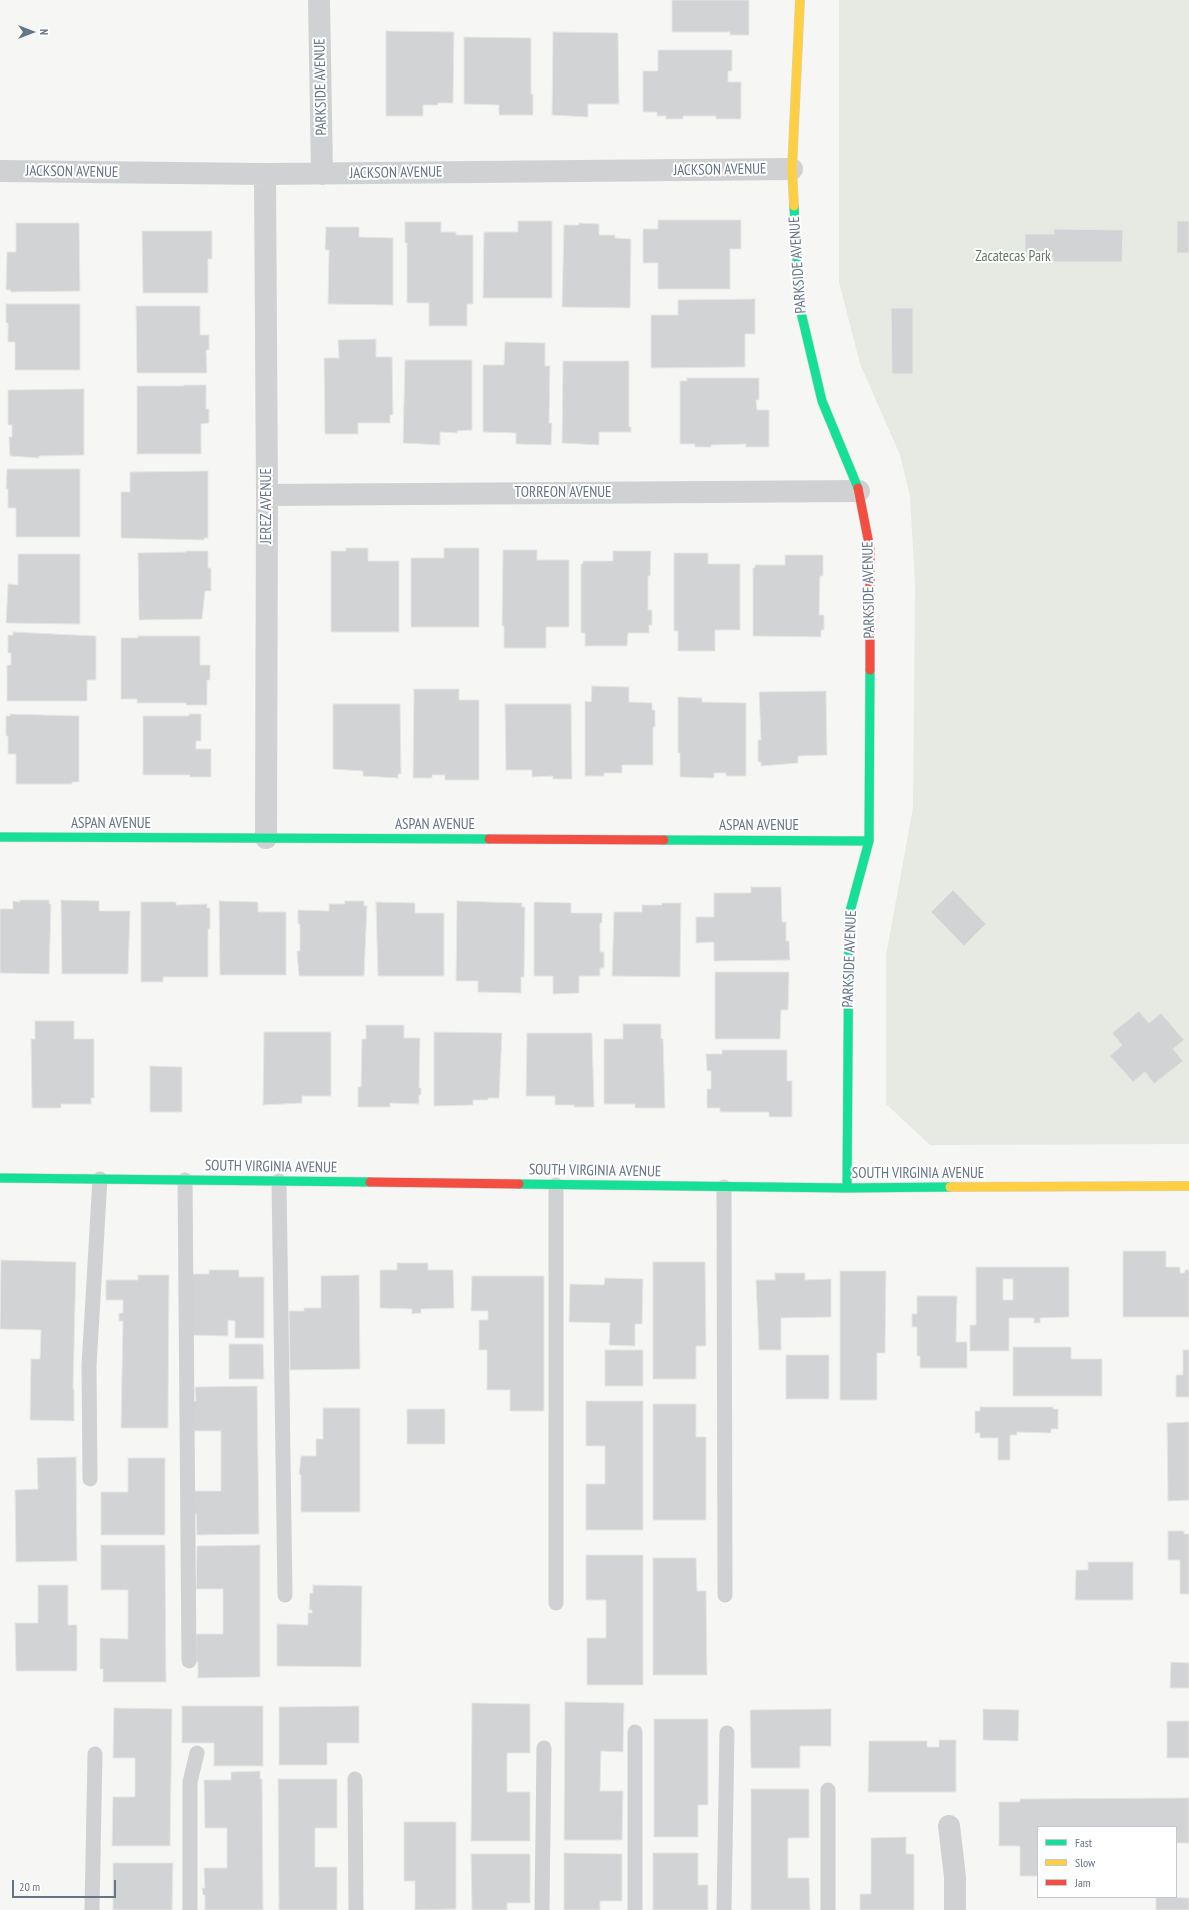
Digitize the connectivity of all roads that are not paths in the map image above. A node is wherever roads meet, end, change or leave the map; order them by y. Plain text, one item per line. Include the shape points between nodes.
1 (319, 0) edge
2 (800, 0) edge
3 (792, 170) junction
4 (0, 171) edge
5 (265, 174) junction
6 (322, 174) junction
7 (859, 491) junction
8 (267, 495) junction
9 (0, 837) edge
10 (266, 838) junction
11 (869, 841) junction
12 (0, 1178) edge
13 (100, 1179) junction
14 (185, 1180) junction
15 (279, 1181) junction
16 (556, 1185) junction
17 (1189, 1186) edge
18 (724, 1187) junction
19 (847, 1188) junction
20 (90, 1479) dead end
21 (285, 1595) dead end
22 (725, 1595) dead end
23 (556, 1603) dead end
24 (189, 1661) dead end
25 (635, 1732) dead end
26 (727, 1733) dead end
27 (544, 1748) dead end
28 (197, 1753) dead end
29 (94, 1754) dead end
30 (355, 1779) dead end
31 (828, 1790) dead end
32 (950, 1826) dead end
33 (92, 1910) edge
34 (190, 1910) edge
35 (356, 1910) edge
36 (542, 1910) edge
37 (635, 1910) edge
38 (724, 1910) edge
39 (828, 1910) edge
40 (955, 1910) edge

1 - 6 street, PARKSIDE AVENUE
2 - 3 street, PARKSIDE AVENUE
3 - 6 street, JACKSON AVENUE
3 - 7 street, PARKSIDE AVENUE via 800,308 822,401
4 - 5 street, JACKSON AVENUE
5 - 6 street, JACKSON AVENUE
5 - 8 street, JEREZ AVENUE
7 - 8 street, TORREON AVENUE
7 - 11 street, PARKSIDE AVENUE via 870,549
8 - 10 street, JEREZ AVENUE
9 - 10 street, ASPAN AVENUE
10 - 11 street, ASPAN AVENUE
11 - 19 street, PARKSIDE AVENUE via 849,915
12 - 13 street, SOUTH VIRGINIA AVENUE
13 - 14 street, SOUTH VIRGINIA AVENUE
13 - 20 lane via 89,1366
14 - 15 street, SOUTH VIRGINIA AVENUE
14 - 24 lane
15 - 16 street, SOUTH VIRGINIA AVENUE
15 - 21 lane
16 - 18 street, SOUTH VIRGINIA AVENUE
16 - 23 lane
17 - 19 street, SOUTH VIRGINIA AVENUE
18 - 19 street, SOUTH VIRGINIA AVENUE
18 - 22 lane
25 - 37 lane
26 - 38 lane
27 - 36 lane
28 - 34 lane via 190,1782
29 - 33 lane
30 - 35 lane
31 - 39 lane
32 - 40 street

